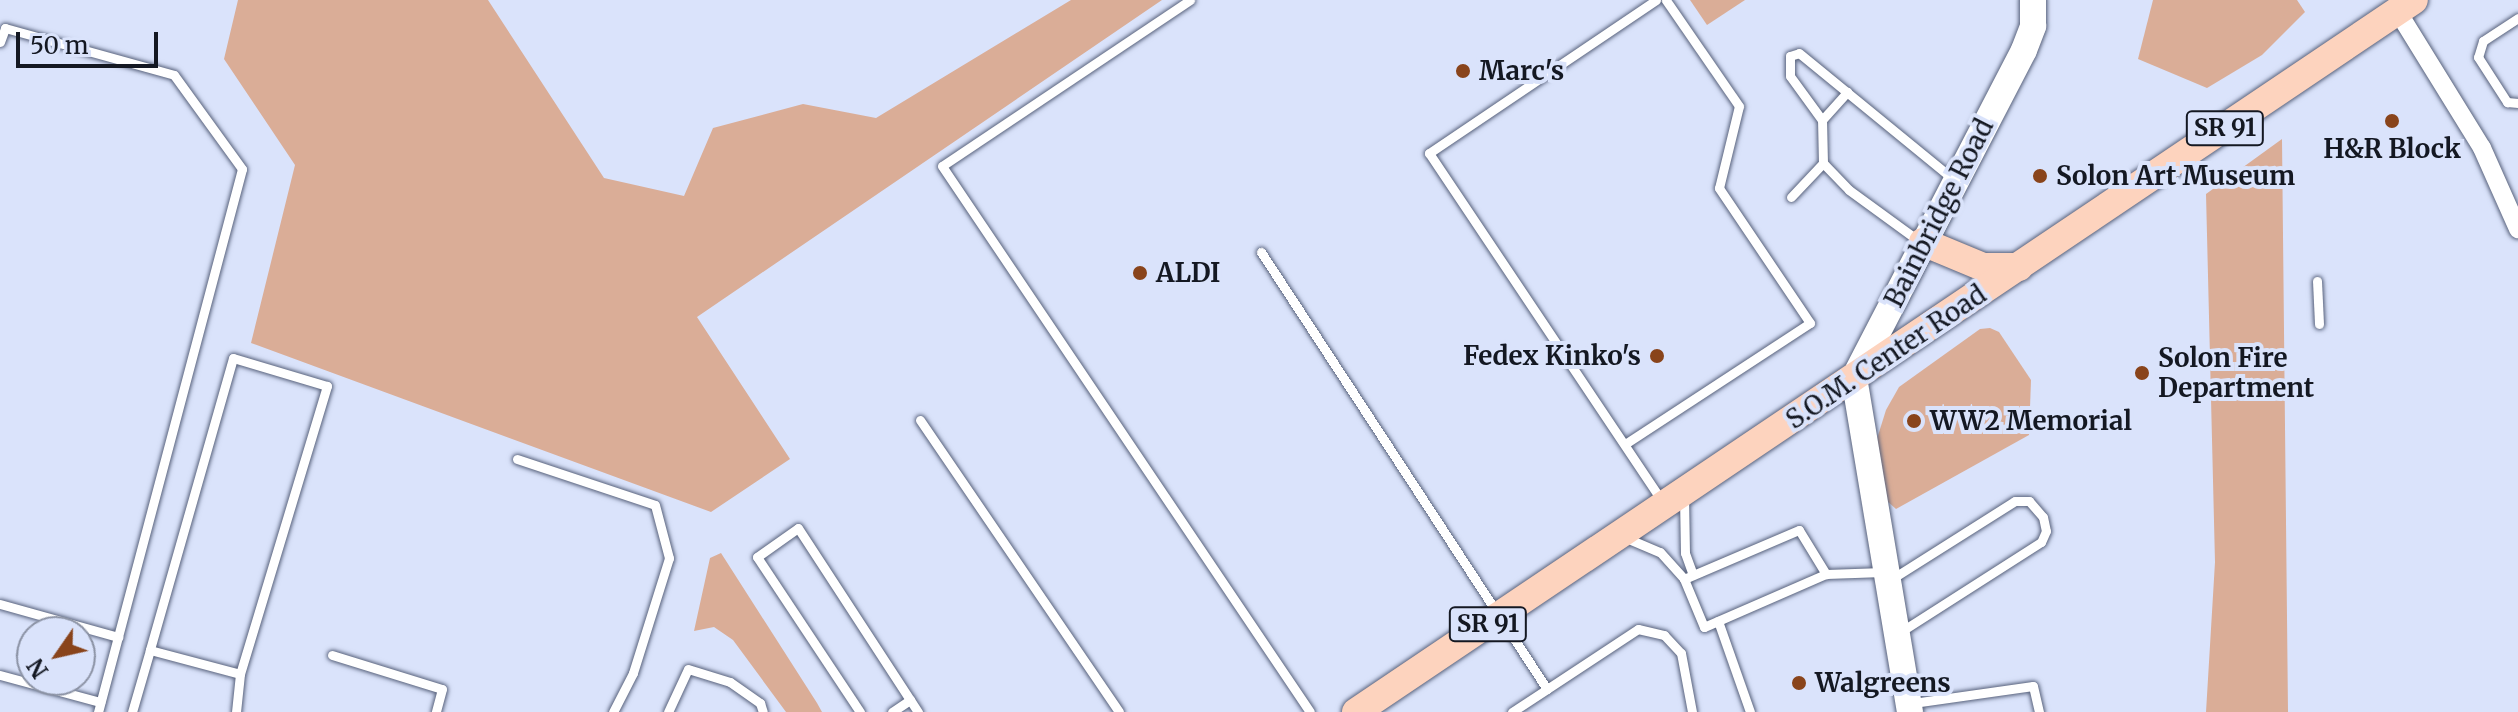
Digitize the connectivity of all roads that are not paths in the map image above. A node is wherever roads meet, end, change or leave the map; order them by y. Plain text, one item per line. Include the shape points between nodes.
1 (1190, 0) edge
2 (1656, 0) edge
3 (1666, 0) edge
4 (2037, 3) edge
5 (2406, 6) edge
6 (2518, 18) edge
7 (0, 42) edge
8 (1847, 92) junction
9 (2518, 103) edge
10 (1822, 120) junction
11 (1823, 163) junction
12 (1956, 181) junction
13 (1791, 197) dead end
14 (2518, 229) edge
15 (1923, 242) junction
16 (1261, 252) dead end
17 (2019, 267) junction
18 (2317, 281) dead end
19 (2319, 324) dead end
20 (1854, 378) junction
21 (920, 420) dead end
22 (1625, 444) junction
23 (517, 459) dead end
24 (1675, 498) junction
25 (1619, 536) junction
26 (1826, 574) junction
27 (1887, 576) junction
28 (1688, 577) junction
29 (0, 604) edge
30 (1500, 616) junction
31 (1718, 621) junction
32 (1897, 634) junction
33 (118, 637) junction
34 (150, 650) junction
35 (332, 655) dead end
36 (240, 674) junction
37 (0, 675) edge
38 (1547, 689) junction
39 (910, 700) junction
40 (99, 707) edge
41 (1909, 708) edge
42 (132, 712) edge
43 (236, 712) edge
44 (436, 712) edge
45 (613, 712) edge
46 (668, 712) edge
47 (763, 712) edge
48 (860, 712) edge
49 (892, 712) edge
50 (918, 712) edge
51 (1119, 712) edge
52 (1310, 712) edge
53 (1356, 712) edge
54 (1512, 712) edge
55 (1692, 712) edge
56 (1750, 712) edge
57 (2039, 712) edge

1 - 52 lane via 942,166
2 - 22 lane via 1429,153
3 - 22 lane via 1739,106 1719,188 1810,323
4 - 12 street, Bainbridge Road via 2024,50
5 - 14 street via 2482,148
5 - 17 main road, S.O.M. Center Road / SR 91
6 - 9 lane via 2483,41 2478,57 2507,102
7 - 33 lane via 5,28 174,75 242,169
8 - 10 lane
8 - 10 lane via 1799,53 1790,56 1790,76
8 - 12 lane
10 - 11 lane
11 - 13 lane
11 - 15 lane via 1902,233
12 - 15 street, Bainbridge Road
15 - 17 main road via 1983,267
15 - 20 street, Bainbridge Road
16 - 30 lane
17 - 20 main road, S.O.M. Center Road / SR 91
18 - 19 lane
20 - 24 main road, S.O.M. Center Road / SR 91
20 - 27 street
21 - 51 lane
22 - 24 lane
23 - 45 lane via 655,505 669,558 633,673
24 - 25 main road, S.O.M. Center Road / SR 91
24 - 28 lane
25 - 28 lane via 1657,549
25 - 30 main road, S.O.M. Center Road / SR 91
26 - 27 lane
26 - 28 lane via 1799,530
26 - 31 lane
27 - 32 street
27 - 32 lane via 2015,501 2029,501 2043,517 2046,531 2041,542
28 - 31 lane via 1704,627
29 - 33 lane
30 - 38 lane
30 - 53 main road, S.O.M. Center Road / SR 91
31 - 56 lane
32 - 41 street
33 - 40 lane
34 - 36 lane
34 - 36 lane via 233,358 327,386
34 - 42 lane
35 - 44 lane via 442,689
36 - 43 lane
37 - 40 lane
38 - 54 lane
38 - 55 lane via 1638,629 1664,635 1681,653
39 - 48 lane via 798,528 757,557
39 - 49 lane
39 - 50 lane
41 - 57 lane via 2033,686
46 - 47 lane via 688,669 730,682 760,703

